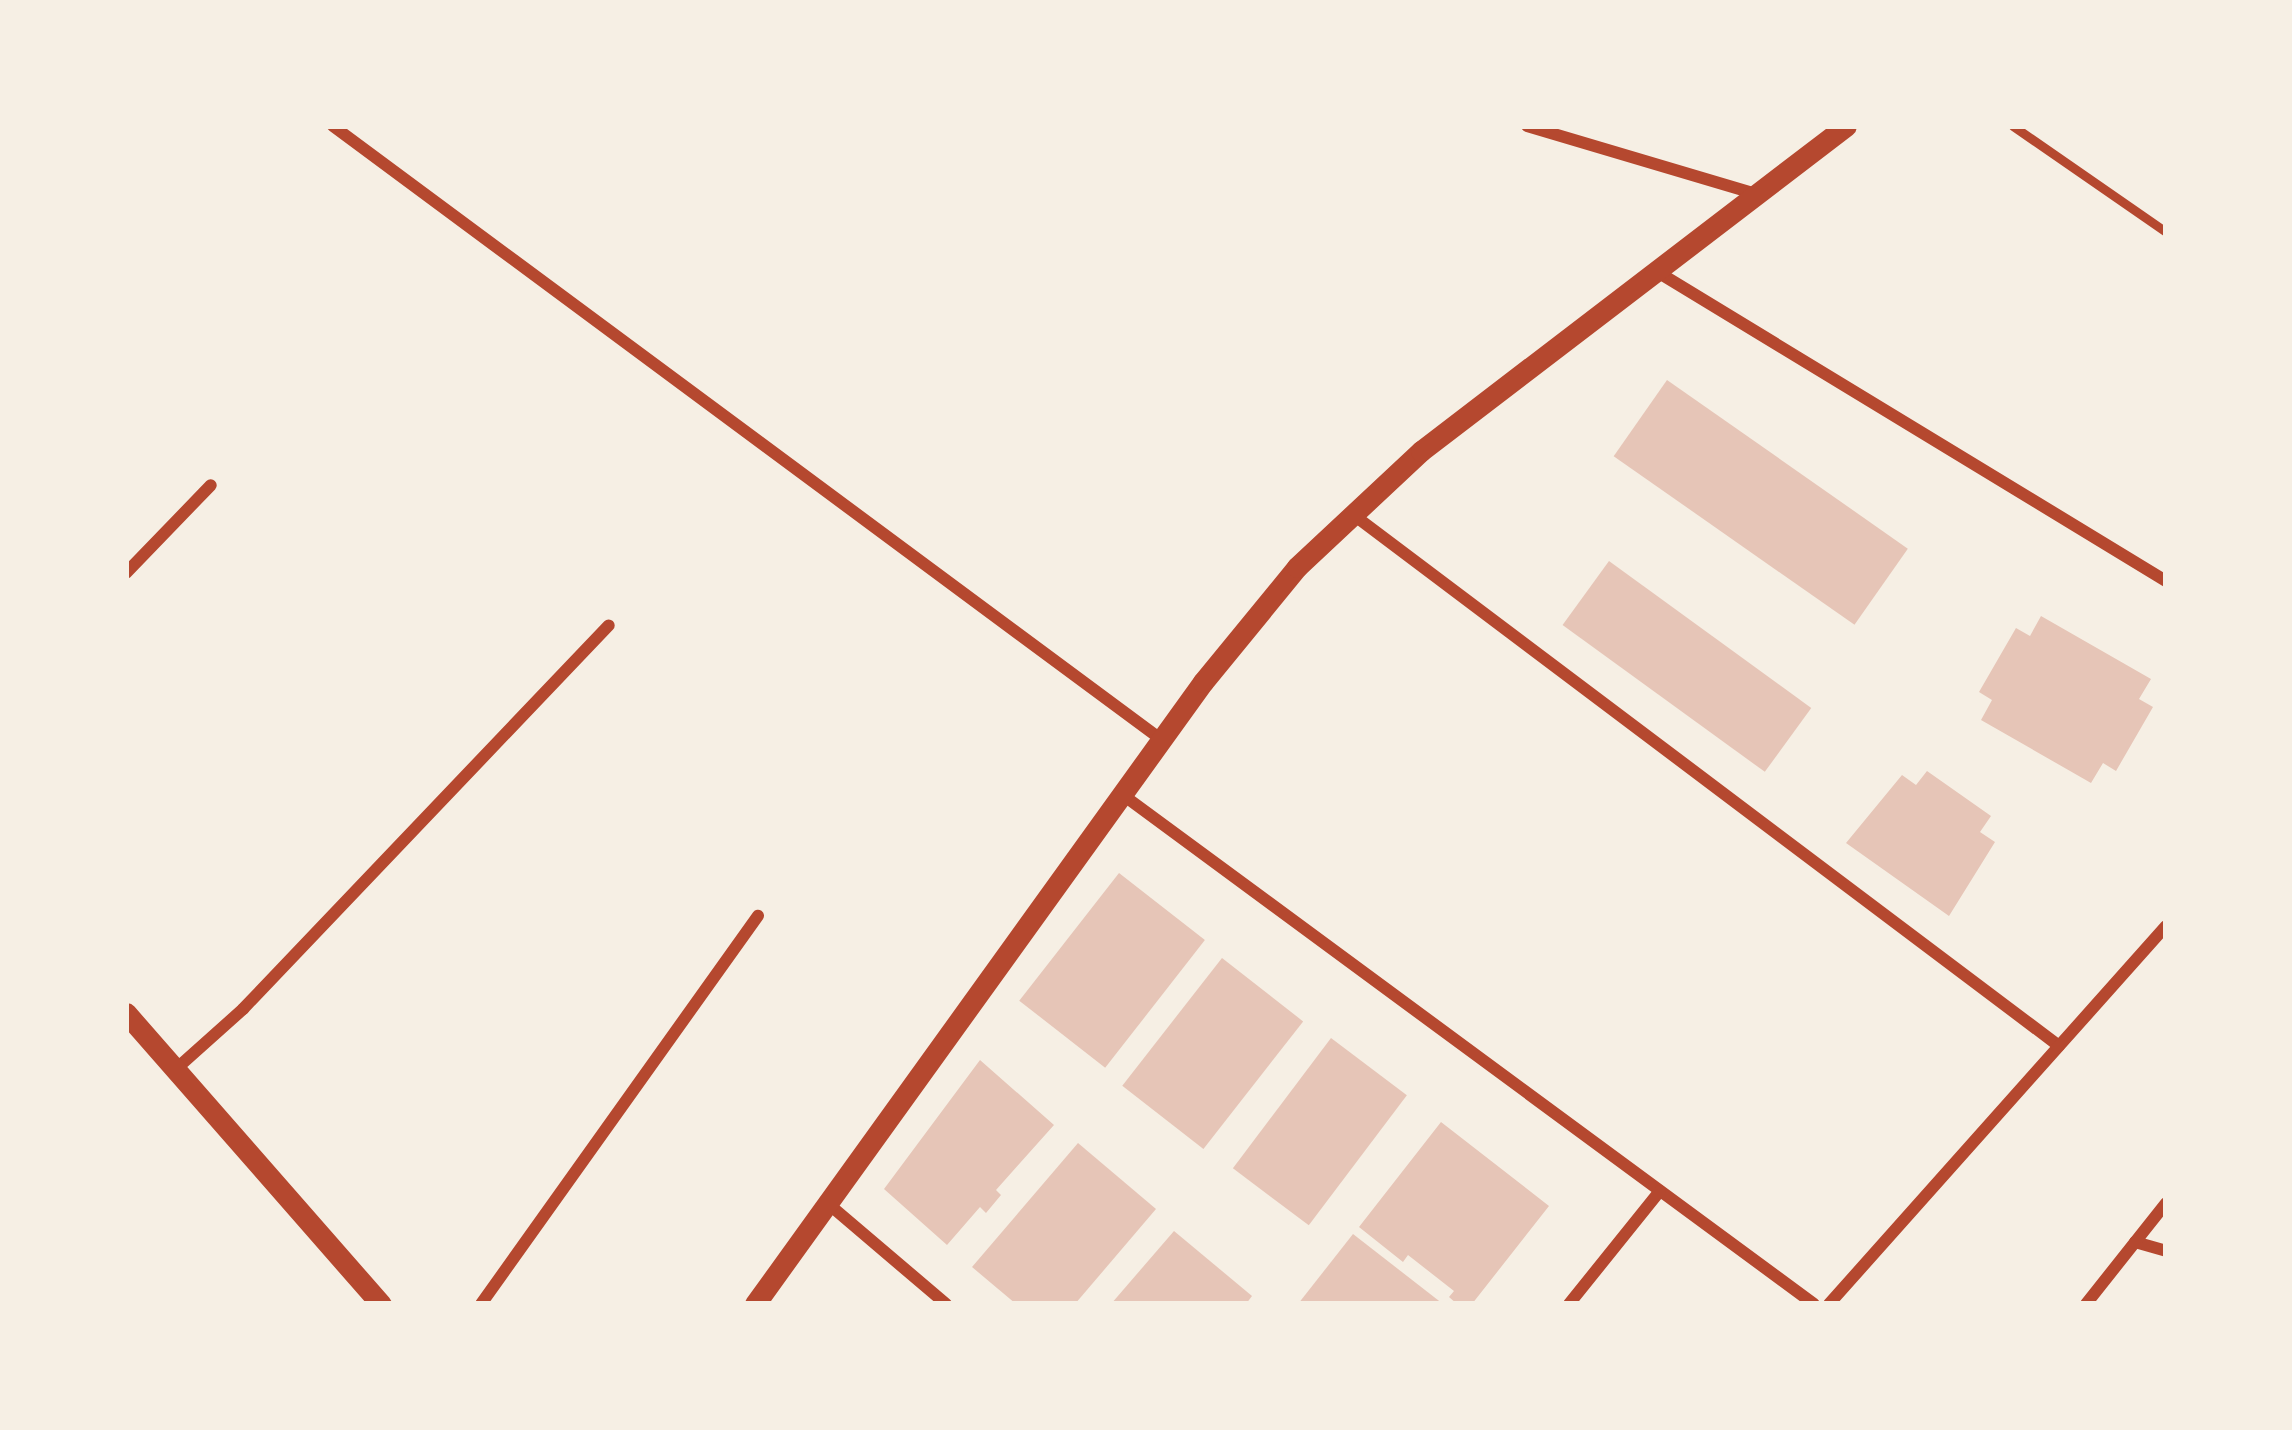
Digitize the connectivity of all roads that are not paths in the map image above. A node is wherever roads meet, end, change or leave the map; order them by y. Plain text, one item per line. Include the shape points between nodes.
1 (333, 126) edge
2 (1527, 126) edge
3 (1846, 126) edge
4 (2013, 126) edge
5 (1757, 194) junction
6 (2166, 232) edge
7 (1656, 271) junction
8 (211, 485) dead end
9 (1351, 513) junction
10 (126, 573) edge
11 (2166, 581) edge
12 (609, 625) dead end
13 (1162, 740) junction
14 (1123, 795) junction
15 (758, 916) dead end
16 (2166, 926) edge
17 (126, 1013) edge
18 (2059, 1046) junction
19 (176, 1069) junction
20 (1660, 1191) junction
21 (825, 1201) junction
22 (2166, 1203) edge
23 (2135, 1242) junction
24 (2166, 1251) edge
25 (381, 1304) edge
26 (481, 1304) edge
27 (755, 1304) edge
28 (946, 1304) edge
29 (1569, 1304) edge
30 (1814, 1304) edge
31 (1829, 1304) edge
32 (2086, 1304) edge

1 - 13 street
2 - 5 street
3 - 5 street
4 - 6 lane
5 - 7 street
7 - 9 street
7 - 11 street
8 - 10 street
9 - 13 street via 1248,624
9 - 18 street
12 - 19 street via 243,1009
13 - 14 street
14 - 20 street
14 - 21 street
15 - 26 street
16 - 18 street
17 - 19 street
18 - 31 street
19 - 25 street
20 - 29 street
20 - 30 street
21 - 27 street
21 - 28 street
22 - 23 street
23 - 24 street
23 - 32 street

